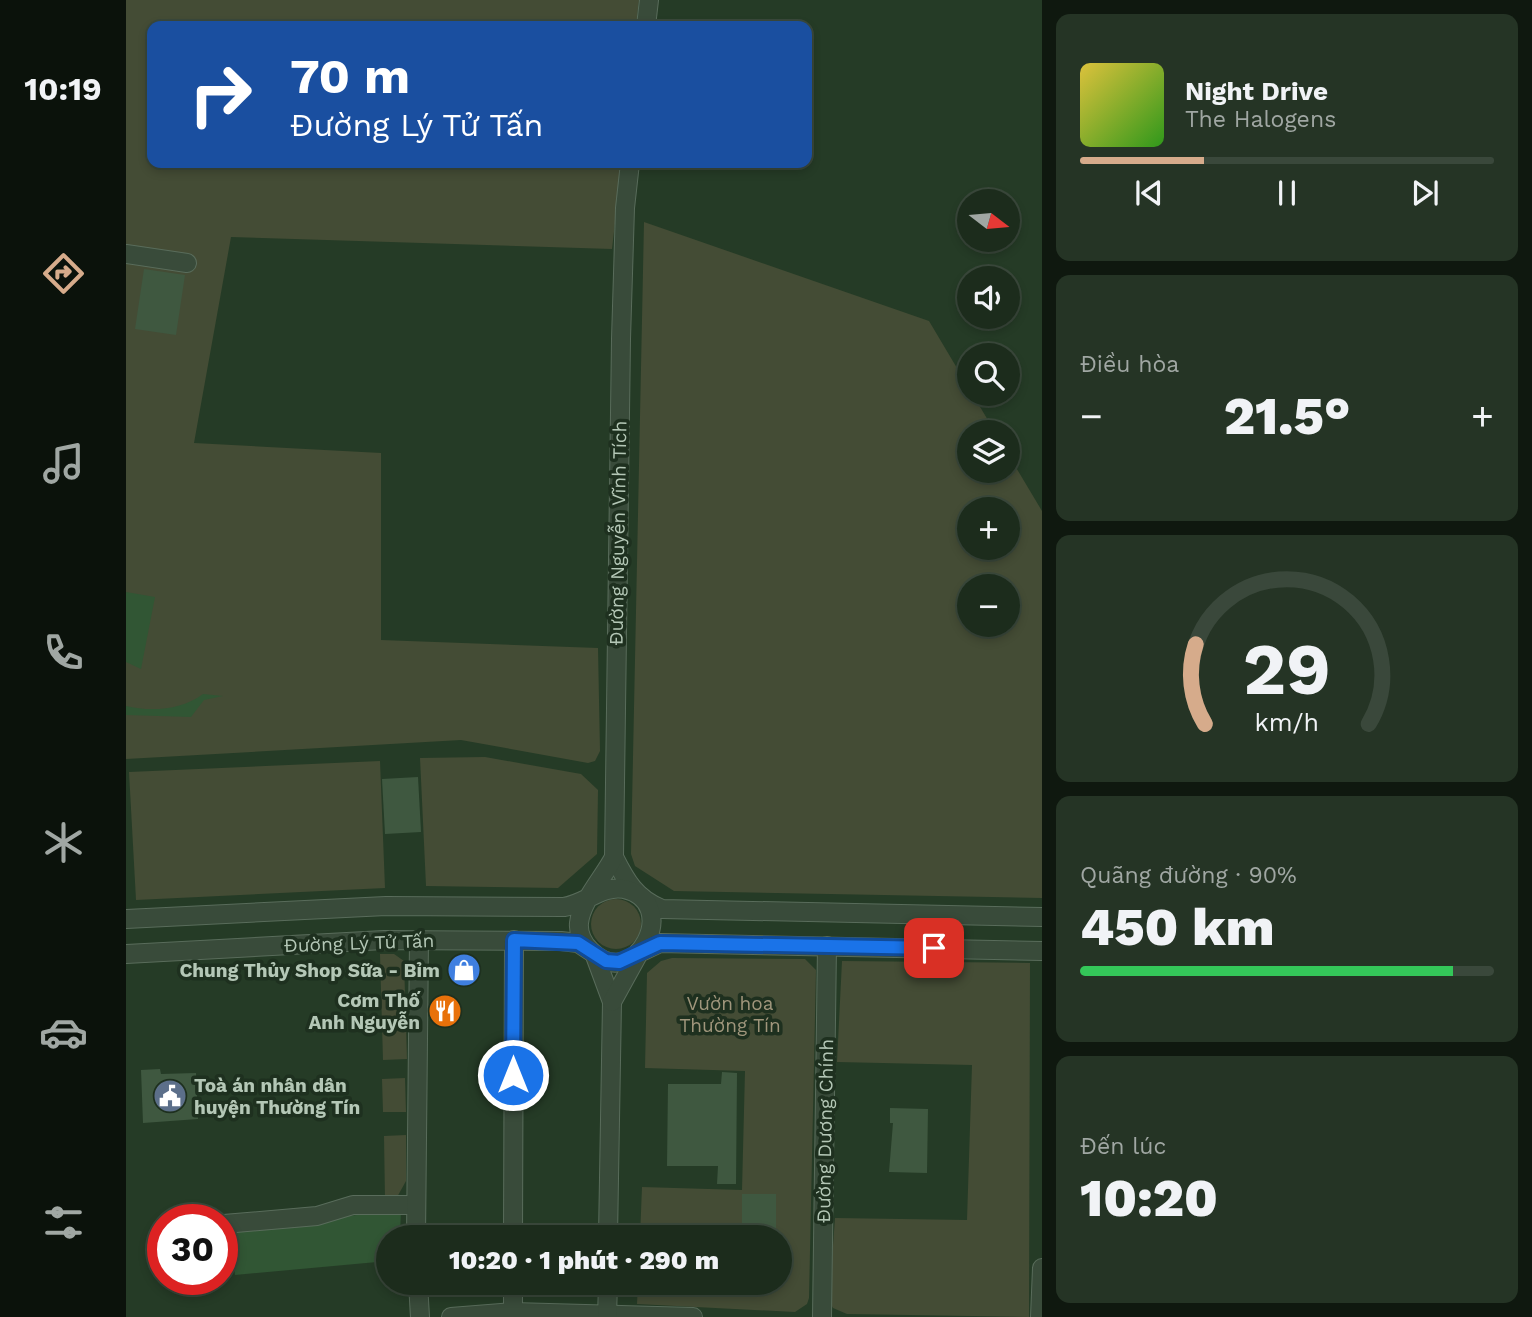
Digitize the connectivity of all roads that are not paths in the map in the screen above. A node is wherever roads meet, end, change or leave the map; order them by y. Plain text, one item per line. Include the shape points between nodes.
1 (649, 0) edge
2 (647, 21) edge
3 (629, 168) edge
4 (126, 254) edge
5 (187, 263) dead end
6 (614, 857) junction
7 (589, 900) junction
8 (643, 901) junction
9 (1042, 917) edge
10 (126, 919) edge
11 (419, 940) junction
12 (514, 940) junction
13 (827, 946) junction
14 (1042, 951) edge
15 (592, 953) junction
16 (639, 953) junction
17 (126, 954) edge
18 (612, 1002) junction
19 (415, 1205) junction
20 (238, 1223) edge
21 (416, 1225) edge
22 (513, 1225) edge
23 (608, 1225) edge
24 (1042, 1268) edge
25 (418, 1295) edge
26 (513, 1295) edge
27 (608, 1295) edge
28 (513, 1315) edge
29 (607, 1316) edge
30 (419, 1317) edge
31 (451, 1317) edge
32 (693, 1317) edge
33 (822, 1317) edge
34 (1040, 1317) edge

1 - 2 street
3 - 6 street, Đường Nguyễn Vĩnh Tích via 625,208
4 - 5 street
6 - 7 street
6 - 8 street
7 - 8 street via 611,889 624,890
7 - 10 street, Đường Lý Tử Tấn via 564,907 386,906
7 - 15 street via 579,923 580,935
8 - 9 street via 674,910
8 - 16 street via 651,933
11 - 12 street, Đường Lý Tử Tấn
11 - 17 street, Đường Lý Tử Tấn
11 - 19 street
12 - 15 street, Đường Lý Tử Tấn via 578,943
12 - 22 street
13 - 14 street
13 - 16 street via 668,942
13 - 33 street, Đường Dương Chính
15 - 16 street via 619,962
15 - 18 street
16 - 18 street
18 - 23 street
19 - 20 street via 353,1205 317,1216
19 - 21 street
24 - 34 street
25 - 30 street
26 - 28 street
27 - 29 street
28 - 29 street
28 - 31 street
29 - 32 street

